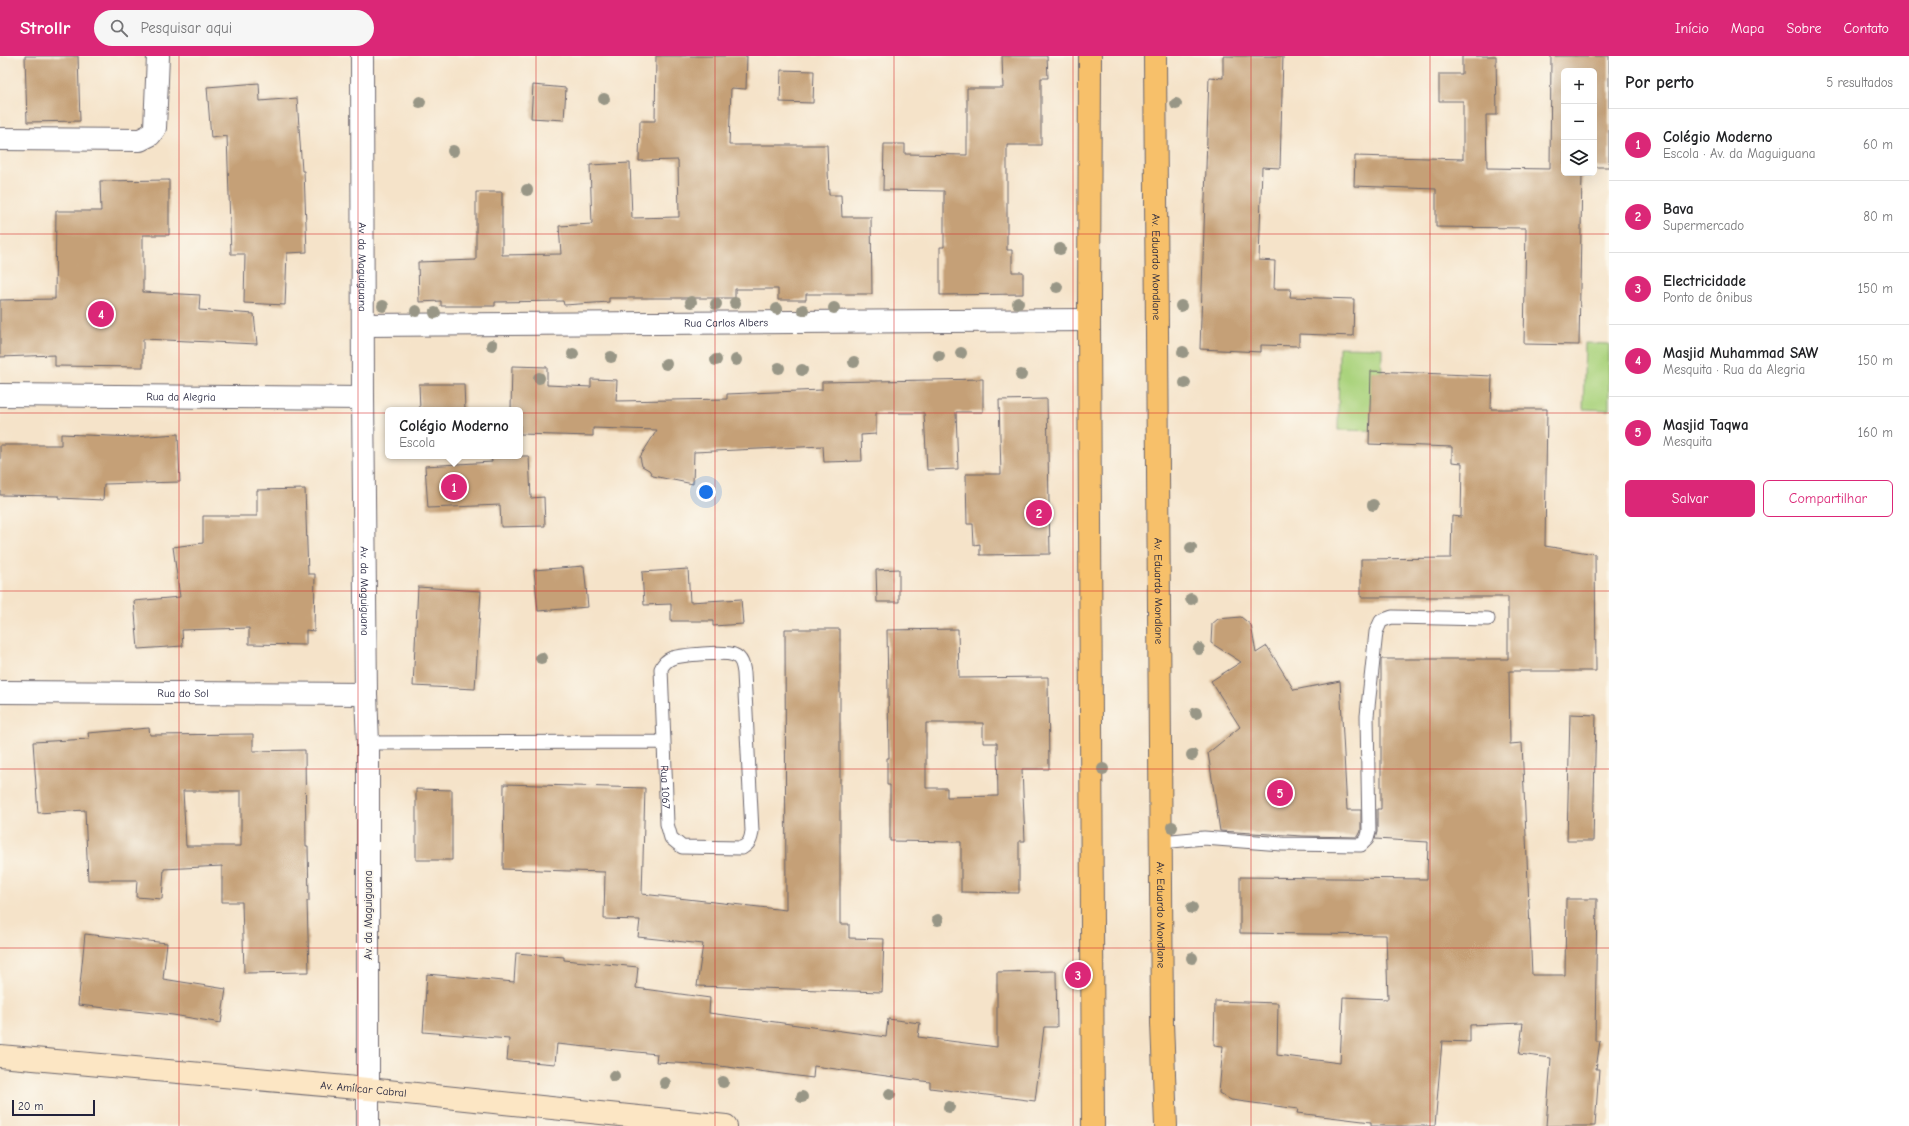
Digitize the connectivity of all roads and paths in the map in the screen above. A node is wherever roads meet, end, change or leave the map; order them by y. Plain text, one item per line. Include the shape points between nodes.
1 (158, 56) edge
2 (362, 56) edge
3 (1090, 56) edge
4 (1155, 56) edge
5 (0, 139) edge
6 (1089, 320) junction
7 (363, 325) junction
8 (0, 395) edge
9 (362, 398) junction
10 (1488, 619) dead end
11 (0, 692) edge
12 (366, 694) junction
13 (664, 742) junction
14 (368, 743) junction
15 (1161, 842) junction
16 (0, 1056) edge
17 (368, 1089) junction
18 (368, 1126) edge
19 (726, 1126) edge
20 (1093, 1126) edge
21 (1166, 1126) edge

1 - 5 street via 155,128 150,135 140,140
2 - 7 street, Av. da Maguiguana
3 - 6 main road
4 - 15 main road, Av. Eduardo Mondlane
6 - 7 street, Rua Carlos Albers
6 - 20 main road
7 - 9 street, Av. da Maguiguana
8 - 9 street, Rua da Alegria
9 - 12 street, Av. da Maguiguana
10 - 15 lane via 1392,617 1381,621 1376,632 1367,716 1369,832 1361,845 1282,844 1204,838
11 - 12 street, Rua do Sol
12 - 14 street, Av. da Maguiguana
13 - 13 lane, Rua 1067 via 667,824 671,838 682,847 742,848 748,844 752,831 744,673 742,662 735,655 720,652 672,658 664,663 661,669
13 - 14 lane
14 - 17 street, Av. da Maguiguana
15 - 21 main road, Av. Eduardo Mondlane via 1162,1023
16 - 17 street, Av. Amílcar Cabral
17 - 18 street, Av. da Maguiguana
17 - 19 street, Av. Amílcar Cabral

